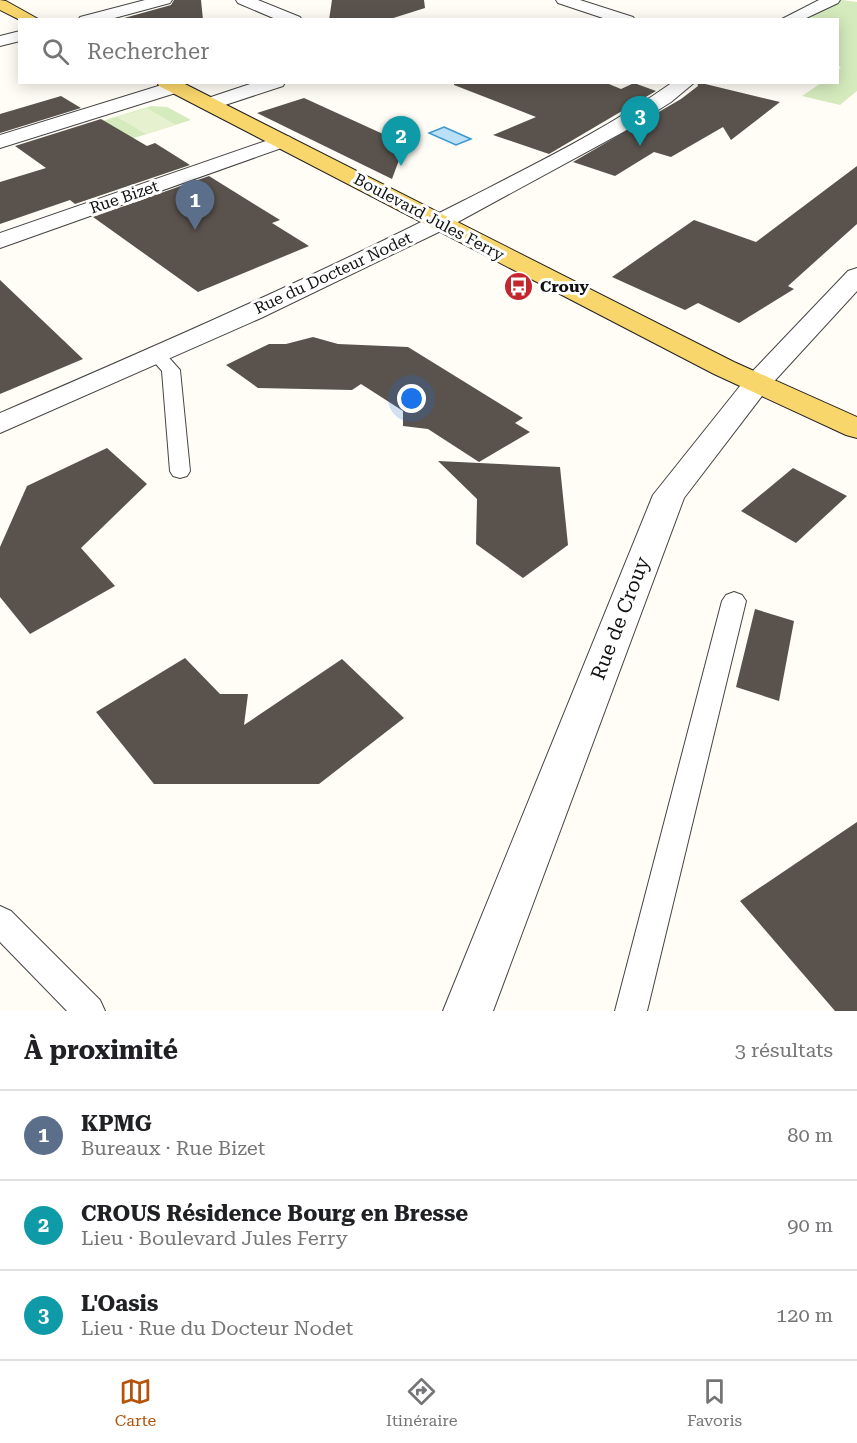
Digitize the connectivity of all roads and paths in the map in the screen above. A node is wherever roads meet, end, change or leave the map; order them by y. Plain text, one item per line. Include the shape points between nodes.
1 (164, 0) edge
2 (244, 0) edge
3 (564, 0) edge
4 (786, 0) edge
5 (832, 0) edge
6 (0, 4) edge
7 (814, 8) junction
8 (28, 18) edge
9 (94, 18) edge
10 (289, 18) edge
11 (621, 18) edge
12 (792, 18) edge
13 (18, 36) edge
14 (0, 41) edge
15 (270, 84) edge
16 (683, 84) edge
17 (171, 85) edge
18 (209, 104) junction
19 (283, 141) junction
20 (0, 142) edge
21 (440, 223) junction
22 (0, 241) edge
23 (857, 276) edge
24 (157, 356) junction
25 (758, 382) junction
26 (0, 424) edge
27 (857, 428) edge
28 (180, 471) dead end
29 (734, 601) dead end
30 (0, 921) edge
31 (89, 1011) edge
32 (468, 1011) edge
33 (632, 1011) edge

1 - 9 street
2 - 10 street
3 - 11 street
4 - 7 street
5 - 7 street
6 - 8 main road
7 - 12 street
13 - 14 street
15 - 18 street
16 - 21 street, Rue du Docteur Nodet via 543,169
17 - 18 main road, Boulevard Jules Ferry
17 - 20 street
18 - 19 main road, Boulevard Jules Ferry
19 - 21 main road, Boulevard Jules Ferry
19 - 22 street, Rue Bizet
21 - 24 street, Rue du Docteur Nodet
21 - 25 main road, Boulevard Jules Ferry
23 - 25 street, Rue de Crouy
24 - 26 street, Rue du Docteur Nodet
24 - 28 lane via 171,370
25 - 27 main road, Boulevard Jules Ferry
25 - 32 street, Rue de Crouy via 669,495
29 - 33 lane
30 - 31 lane

